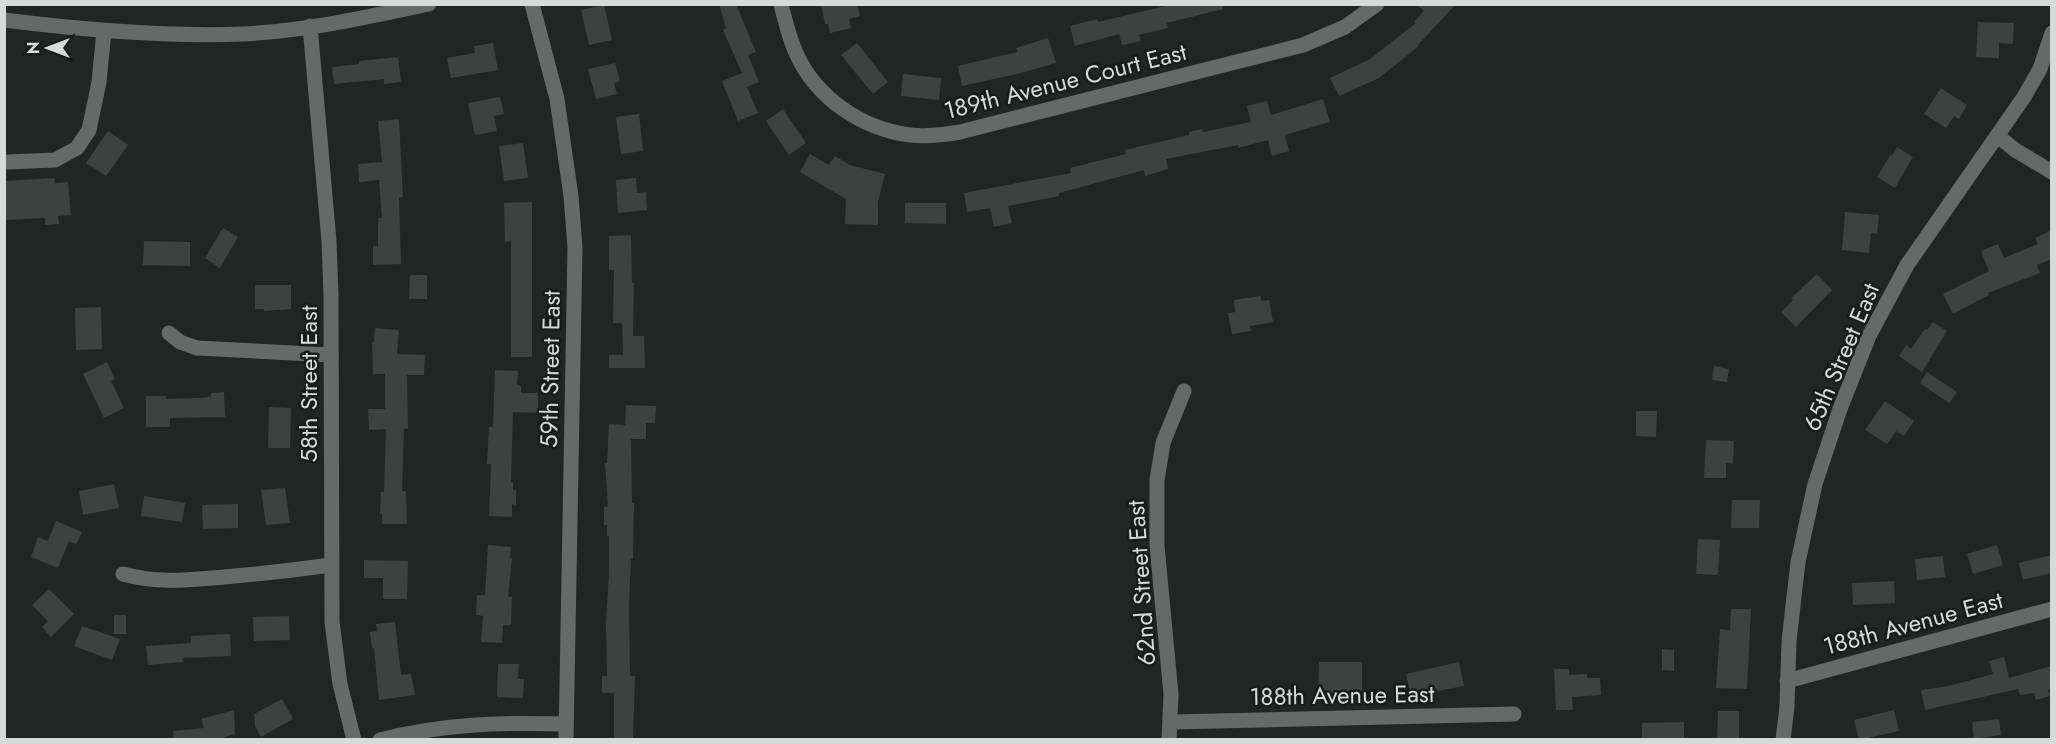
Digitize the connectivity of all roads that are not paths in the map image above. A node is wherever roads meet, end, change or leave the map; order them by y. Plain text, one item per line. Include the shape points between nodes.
1 (429, 4) edge
2 (532, 4) edge
3 (781, 4) edge
4 (1377, 4) edge
5 (411, 6) edge
6 (4, 20) edge
7 (310, 26) junction
8 (104, 31) junction
9 (2052, 33) edge
10 (1998, 136) junction
11 (7, 162) dead end
12 (2052, 172) edge
13 (169, 333) dead end
14 (331, 355) junction
15 (1184, 391) dead end
16 (331, 565) junction
17 (123, 574) dead end
18 (2052, 609) edge
19 (1787, 681) junction
20 (1514, 714) dead end
21 (1171, 722) junction
22 (566, 732) edge
23 (354, 740) edge
24 (380, 740) edge
25 (1169, 740) edge
26 (1783, 740) edge

1 - 5 street
2 - 22 street, 59th Street East via 557,99 575,248
3 - 4 street, 189th Avenue Court East via 801,63 833,101 853,116 887,130 936,136 1303,45 1345,27
5 - 7 street
6 - 8 street
7 - 8 street via 233,34
7 - 14 street, 58th Street East via 328,241
8 - 11 street via 89,130 77,148 55,160
9 - 10 street, 65th Street East via 2040,69
10 - 12 street
10 - 19 street, 65th Street East via 1907,265 1869,336 1840,409 1815,484 1804,533 1793,602
13 - 14 street via 197,348
14 - 16 street, 58th Street East
15 - 21 street, 62nd Street East via 1163,443 1157,480 1157,546 1170,663
16 - 17 street via 171,581 148,581
16 - 23 street, 58th Street East via 335,653
18 - 19 street, 188th Avenue East
19 - 26 street, 65th Street East
20 - 21 street, 188th Avenue East
21 - 25 street, 62nd Street East
22 - 24 street via 523,722 455,726

